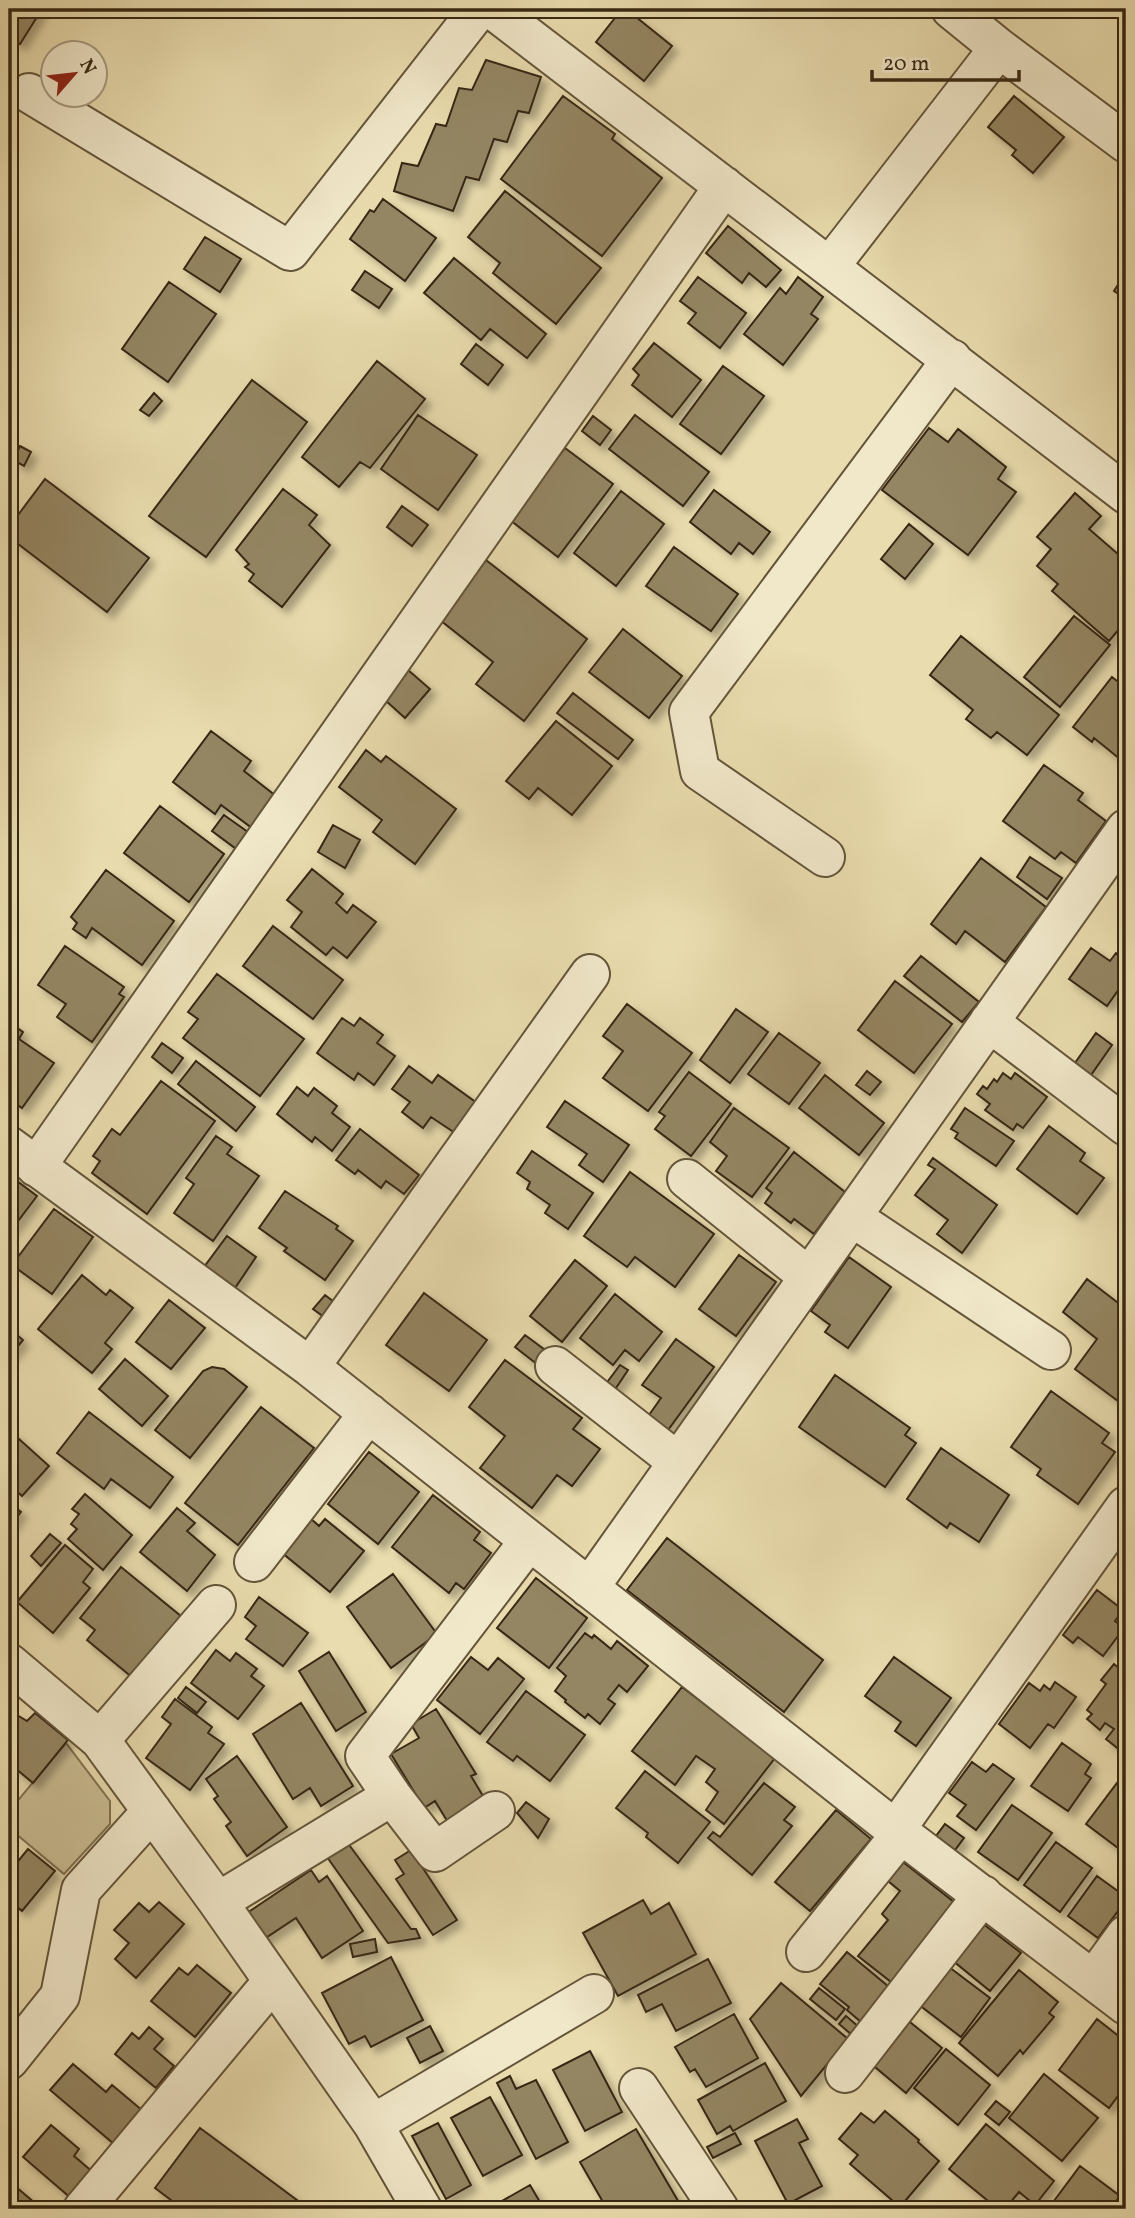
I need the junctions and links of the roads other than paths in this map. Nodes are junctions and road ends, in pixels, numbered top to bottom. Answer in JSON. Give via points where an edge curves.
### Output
{"nodes":[{"id":1,"x":479,"y":9,"type":"edge"},
{"id":2,"x":492,"y":9,"type":"edge"},
{"id":3,"x":951,"y":9,"type":"edge"},
{"id":4,"x":532,"y":20,"type":"edge"},
{"id":5,"x":999,"y":48,"type":"junction"},
{"id":6,"x":29,"y":93,"type":"dead end"},
{"id":7,"x":1126,"y":143,"type":"edge"},
{"id":8,"x":724,"y":186,"type":"junction"},
{"id":9,"x":830,"y":266,"type":"junction"},
{"id":10,"x":952,"y":359,"type":"junction"},
{"id":11,"x":1126,"y":495,"type":"edge"},
{"id":12,"x":1126,"y":829,"type":"edge"},
{"id":13,"x":825,"y":857,"type":"dead end"},
{"id":14,"x":590,"y":974,"type":"dead end"},
{"id":15,"x":989,"y":1022,"type":"junction"},
{"id":16,"x":1126,"y":1126,"type":"edge"},
{"id":17,"x":22,"y":1156,"type":"edge"},
{"id":18,"x":687,"y":1179,"type":"dead end"},
{"id":19,"x":852,"y":1217,"type":"junction"},
{"id":20,"x":809,"y":1277,"type":"junction"},
{"id":21,"x":1051,"y":1350,"type":"dead end"},
{"id":22,"x":555,"y":1366,"type":"dead end"},
{"id":23,"x":310,"y":1367,"type":"junction"},
{"id":24,"x":369,"y":1413,"type":"junction"},
{"id":25,"x":678,"y":1462,"type":"junction"},
{"id":26,"x":1126,"y":1507,"type":"edge"},
{"id":27,"x":530,"y":1541,"type":"junction"},
{"id":28,"x":254,"y":1562,"type":"dead end"},
{"id":29,"x":590,"y":1588,"type":"junction"},
{"id":30,"x":216,"y":1605,"type":"dead end"},
{"id":31,"x":12,"y":1673,"type":"edge"},
{"id":32,"x":100,"y":1740,"type":"junction"},
{"id":33,"x":392,"y":1796,"type":"junction"},
{"id":34,"x":152,"y":1811,"type":"junction"},
{"id":35,"x":495,"y":1811,"type":"dead end"},
{"id":36,"x":898,"y":1832,"type":"junction"},
{"id":37,"x":983,"y":1895,"type":"junction"},
{"id":38,"x":218,"y":1902,"type":"junction"},
{"id":39,"x":1126,"y":1935,"type":"edge"},
{"id":40,"x":806,"y":1952,"type":"dead end"},
{"id":41,"x":1094,"y":1979,"type":"junction"},
{"id":42,"x":273,"y":1981,"type":"junction"},
{"id":43,"x":594,"y":1994,"type":"dead end"},
{"id":44,"x":1126,"y":2005,"type":"edge"},
{"id":45,"x":9,"y":2060,"type":"edge"},
{"id":46,"x":845,"y":2073,"type":"dead end"},
{"id":47,"x":639,"y":2088,"type":"dead end"},
{"id":48,"x":373,"y":2124,"type":"junction"},
{"id":49,"x":83,"y":2209,"type":"edge"},
{"id":50,"x":422,"y":2209,"type":"edge"},
{"id":51,"x":719,"y":2209,"type":"edge"}],
"edges":[{"from":1,"to":6,"type":"street","via":[[290,251]]},
{"from":2,"to":4,"type":"street"},
{"from":3,"to":5,"type":"street"},
{"from":4,"to":8,"type":"street"},
{"from":5,"to":7,"type":"street"},
{"from":5,"to":9,"type":"street"},
{"from":8,"to":9,"type":"street"},
{"from":8,"to":17,"type":"street"},
{"from":9,"to":10,"type":"street"},
{"from":10,"to":11,"type":"street"},
{"from":10,"to":13,"type":"street","via":[[690,712],[700,771]]},
{"from":12,"to":15,"type":"street"},
{"from":14,"to":23,"type":"street"},
{"from":15,"to":16,"type":"street"},
{"from":15,"to":19,"type":"street"},
{"from":17,"to":23,"type":"street"},
{"from":18,"to":20,"type":"street"},
{"from":19,"to":20,"type":"street"},
{"from":19,"to":21,"type":"street"},
{"from":20,"to":25,"type":"street"},
{"from":22,"to":25,"type":"street"},
{"from":23,"to":24,"type":"street"},
{"from":24,"to":27,"type":"street"},
{"from":24,"to":28,"type":"street"},
{"from":25,"to":29,"type":"street"},
{"from":26,"to":36,"type":"street"},
{"from":27,"to":29,"type":"street"},
{"from":27,"to":33,"type":"street","via":[[365,1756]]},
{"from":29,"to":36,"type":"street"},
{"from":30,"to":32,"type":"street"},
{"from":31,"to":32,"type":"street"},
{"from":32,"to":34,"type":"street"},
{"from":33,"to":35,"type":"street","via":[[435,1852]]},
{"from":33,"to":38,"type":"street"},
{"from":34,"to":38,"type":"street"},
{"from":34,"to":45,"type":"street","via":[[81,1890],[60,1996]]},
{"from":36,"to":37,"type":"street"},
{"from":36,"to":40,"type":"street"},
{"from":37,"to":41,"type":"street"},
{"from":37,"to":46,"type":"street"},
{"from":38,"to":42,"type":"street"},
{"from":39,"to":41,"type":"street"},
{"from":41,"to":44,"type":"street"},
{"from":42,"to":48,"type":"street"},
{"from":42,"to":49,"type":"street"},
{"from":43,"to":48,"type":"street"},
{"from":47,"to":51,"type":"street"},
{"from":48,"to":50,"type":"street"}]}
